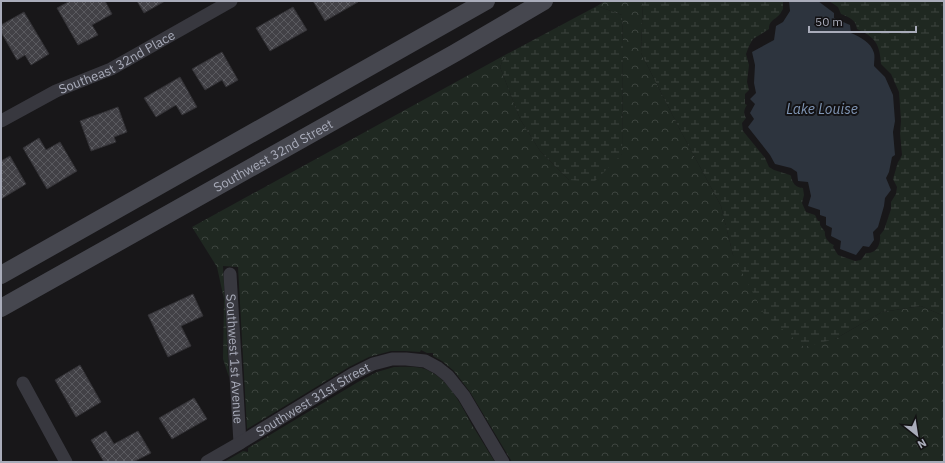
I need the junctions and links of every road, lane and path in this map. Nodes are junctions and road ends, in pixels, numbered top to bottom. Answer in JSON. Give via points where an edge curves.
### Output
{"nodes":[{"id":1,"x":231,"y":1,"type":"edge"},
{"id":2,"x":486,"y":1,"type":"edge"},
{"id":3,"x":544,"y":1,"type":"edge"},
{"id":4,"x":1,"y":120,"type":"edge"},
{"id":5,"x":230,"y":274,"type":"dead end"},
{"id":6,"x":1,"y":275,"type":"edge"},
{"id":7,"x":1,"y":308,"type":"edge"},
{"id":8,"x":23,"y":383,"type":"dead end"},
{"id":9,"x":240,"y":443,"type":"junction"},
{"id":10,"x":66,"y":462,"type":"edge"},
{"id":11,"x":207,"y":462,"type":"edge"},
{"id":12,"x":503,"y":462,"type":"edge"}],
"edges":[{"from":1,"to":4,"type":"street","name":"Southeast 32nd Place","via":[[111,69],[56,91]]},
{"from":2,"to":6,"type":"main road"},
{"from":3,"to":7,"type":"main road","name":"Southwest 32nd Street"},
{"from":5,"to":9,"type":"street","name":"Southwest 1st Avenue"},
{"from":8,"to":10,"type":"street"},
{"from":9,"to":11,"type":"street","name":"Southwest 31st Street"},
{"from":9,"to":12,"type":"street","name":"Southwest 31st Street","via":[[353,374],[373,364],[406,358],[425,361],[448,376],[464,396]]}]}
